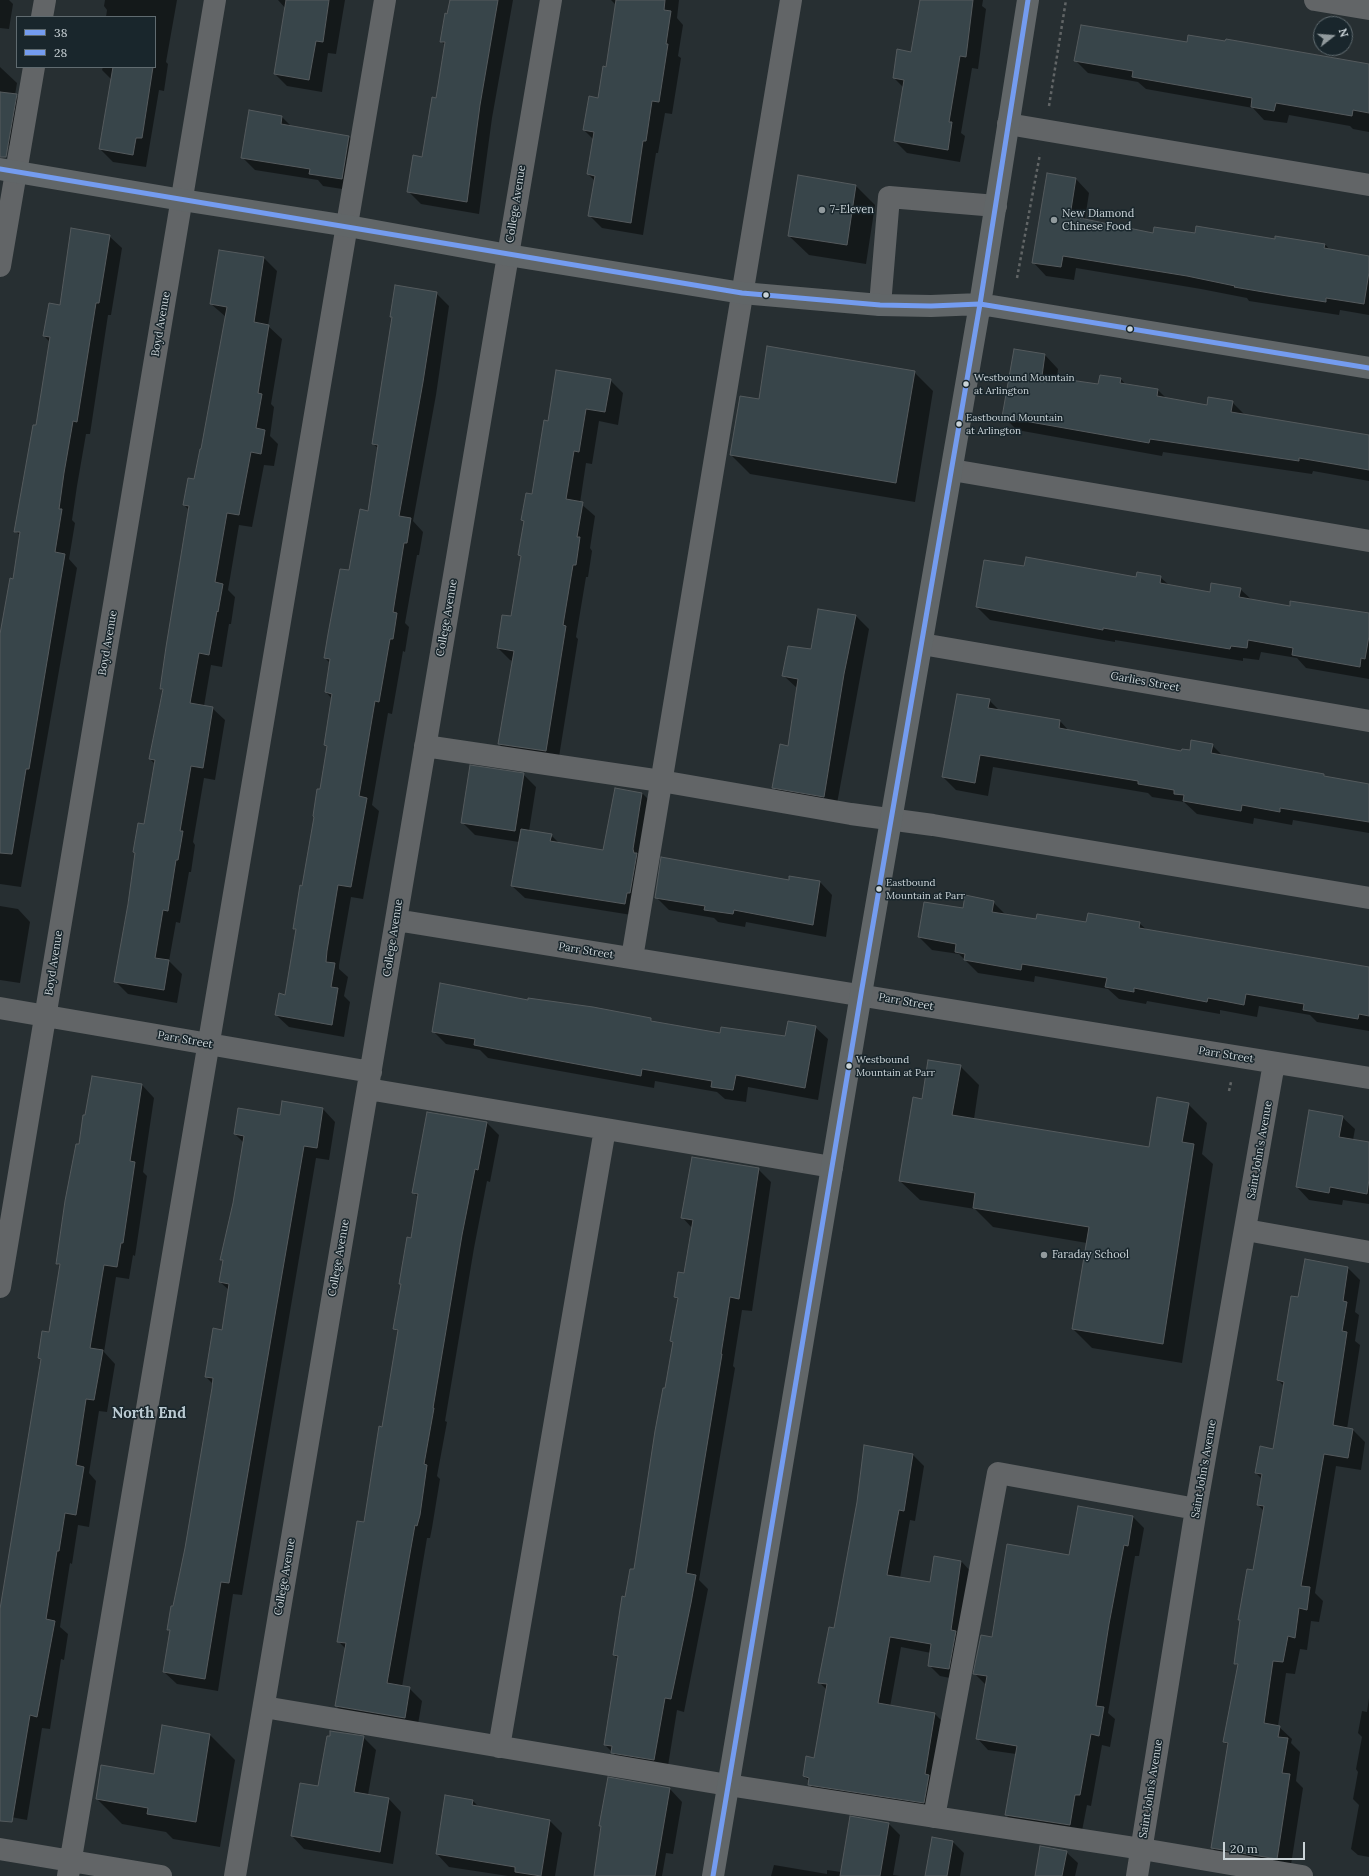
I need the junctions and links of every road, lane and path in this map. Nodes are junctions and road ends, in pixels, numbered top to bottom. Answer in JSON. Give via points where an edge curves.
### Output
{"nodes":[{"id":1,"x":45,"y":0,"type":"edge"},
{"id":2,"x":215,"y":0,"type":"edge"},
{"id":3,"x":385,"y":0,"type":"edge"},
{"id":4,"x":551,"y":0,"type":"edge"},
{"id":5,"x":791,"y":0,"type":"edge"},
{"id":6,"x":1028,"y":0,"type":"edge"},
{"id":7,"x":1315,"y":0,"type":"edge"},
{"id":8,"x":1369,"y":9,"type":"edge"},
{"id":9,"x":42,"y":16,"type":"edge"},
{"id":10,"x":34,"y":68,"type":"edge"},
{"id":11,"x":1008,"y":124,"type":"junction"},
{"id":12,"x":8,"y":170,"type":"edge"},
{"id":13,"x":1369,"y":185,"type":"edge"},
{"id":14,"x":182,"y":200,"type":"junction"},
{"id":15,"x":996,"y":206,"type":"junction"},
{"id":16,"x":348,"y":226,"type":"junction"},
{"id":17,"x":508,"y":255,"type":"junction"},
{"id":18,"x":0,"y":266,"type":"edge"},
{"id":19,"x":742,"y":293,"type":"junction"},
{"id":20,"x":980,"y":304,"type":"junction"},
{"id":21,"x":880,"y":305,"type":"junction"},
{"id":22,"x":1369,"y":368,"type":"edge"},
{"id":23,"x":952,"y":470,"type":"junction"},
{"id":24,"x":1369,"y":541,"type":"edge"},
{"id":25,"x":922,"y":644,"type":"junction"},
{"id":26,"x":1369,"y":721,"type":"edge"},
{"id":27,"x":425,"y":746,"type":"junction"},
{"id":28,"x":661,"y":781,"type":"junction"},
{"id":29,"x":891,"y":820,"type":"junction"},
{"id":30,"x":1369,"y":898,"type":"edge"},
{"id":31,"x":396,"y":920,"type":"junction"},
{"id":32,"x":632,"y":958,"type":"junction"},
{"id":33,"x":860,"y":994,"type":"junction"},
{"id":34,"x":0,"y":1008,"type":"edge"},
{"id":35,"x":46,"y":1016,"type":"junction"},
{"id":36,"x":209,"y":1044,"type":"junction"},
{"id":37,"x":1274,"y":1063,"type":"junction"},
{"id":38,"x":1369,"y":1078,"type":"edge"},
{"id":39,"x":369,"y":1080,"type":"junction"},
{"id":40,"x":605,"y":1129,"type":"junction"},
{"id":41,"x":832,"y":1167,"type":"junction"},
{"id":42,"x":1246,"y":1230,"type":"junction"},
{"id":43,"x":1369,"y":1252,"type":"edge"},
{"id":44,"x":0,"y":1287,"type":"edge"},
{"id":45,"x":1196,"y":1509,"type":"junction"},
{"id":46,"x":264,"y":1707,"type":"junction"},
{"id":47,"x":499,"y":1747,"type":"junction"},
{"id":48,"x":728,"y":1785,"type":"junction"},
{"id":49,"x":934,"y":1817,"type":"junction"},
{"id":50,"x":0,"y":1849,"type":"edge"},
{"id":51,"x":1142,"y":1849,"type":"junction"},
{"id":52,"x":69,"y":1868,"type":"edge"},
{"id":53,"x":161,"y":1876,"type":"edge"},
{"id":54,"x":235,"y":1876,"type":"edge"},
{"id":55,"x":713,"y":1876,"type":"edge"},
{"id":56,"x":1137,"y":1876,"type":"edge"},
{"id":57,"x":1302,"y":1876,"type":"edge"}],
"edges":[{"from":1,"to":9,"type":"street"},
{"from":2,"to":14,"type":"street","name":"Boyd Avenue"},
{"from":3,"to":16,"type":"street"},
{"from":4,"to":17,"type":"street","name":"College Avenue"},
{"from":5,"to":19,"type":"street"},
{"from":6,"to":11,"type":"main road"},
{"from":7,"to":8,"type":"street"},
{"from":10,"to":12,"type":"street"},
{"from":11,"to":13,"type":"street"},
{"from":11,"to":15,"type":"main road"},
{"from":12,"to":14,"type":"main road"},
{"from":12,"to":18,"type":"street"},
{"from":14,"to":16,"type":"main road"},
{"from":14,"to":35,"type":"street","name":"Boyd Avenue"},
{"from":15,"to":20,"type":"main road"},
{"from":15,"to":21,"type":"street","via":[[889,197]]},
{"from":16,"to":17,"type":"main road"},
{"from":16,"to":36,"type":"street"},
{"from":17,"to":19,"type":"main road"},
{"from":17,"to":27,"type":"street","name":"College Avenue"},
{"from":19,"to":21,"type":"main road"},
{"from":19,"to":28,"type":"street"},
{"from":20,"to":21,"type":"main road"},
{"from":20,"to":22,"type":"main road"},
{"from":20,"to":23,"type":"main road"},
{"from":23,"to":24,"type":"street"},
{"from":23,"to":25,"type":"main road"},
{"from":25,"to":26,"type":"street","name":"Garlies Street"},
{"from":25,"to":29,"type":"main road"},
{"from":27,"to":28,"type":"street"},
{"from":27,"to":31,"type":"street","name":"College Avenue"},
{"from":28,"to":29,"type":"street"},
{"from":28,"to":32,"type":"street"},
{"from":29,"to":30,"type":"street"},
{"from":29,"to":33,"type":"main road"},
{"from":31,"to":32,"type":"street","name":"Parr Street"},
{"from":31,"to":39,"type":"street","name":"College Avenue"},
{"from":32,"to":33,"type":"street","name":"Parr Street"},
{"from":33,"to":37,"type":"street","name":"Parr Street"},
{"from":33,"to":41,"type":"main road"},
{"from":34,"to":35,"type":"street","name":"Parr Street"},
{"from":35,"to":36,"type":"street","name":"Parr Street"},
{"from":35,"to":44,"type":"street","name":"Boyd Avenue"},
{"from":36,"to":39,"type":"street","name":"Parr Street"},
{"from":36,"to":52,"type":"street"},
{"from":37,"to":38,"type":"street","name":"Parr Street"},
{"from":37,"to":42,"type":"street","name":"Saint John's Avenue"},
{"from":39,"to":40,"type":"street","name":"Parr Street"},
{"from":39,"to":46,"type":"street","name":"College Avenue"},
{"from":40,"to":41,"type":"street","name":"Parr Street"},
{"from":40,"to":47,"type":"street"},
{"from":41,"to":48,"type":"main road"},
{"from":42,"to":43,"type":"street"},
{"from":42,"to":45,"type":"street","name":"Saint John's Avenue"},
{"from":45,"to":49,"type":"street","via":[[998,1473]]},
{"from":45,"to":51,"type":"street","name":"Saint John's Avenue"},
{"from":46,"to":47,"type":"street"},
{"from":46,"to":54,"type":"street","name":"College Avenue"},
{"from":47,"to":48,"type":"street"},
{"from":48,"to":49,"type":"street"},
{"from":48,"to":55,"type":"main road"},
{"from":49,"to":51,"type":"street"},
{"from":50,"to":52,"type":"street"},
{"from":51,"to":56,"type":"street","name":"Saint John's Avenue"},
{"from":51,"to":57,"type":"street"},
{"from":52,"to":53,"type":"street"}]}
